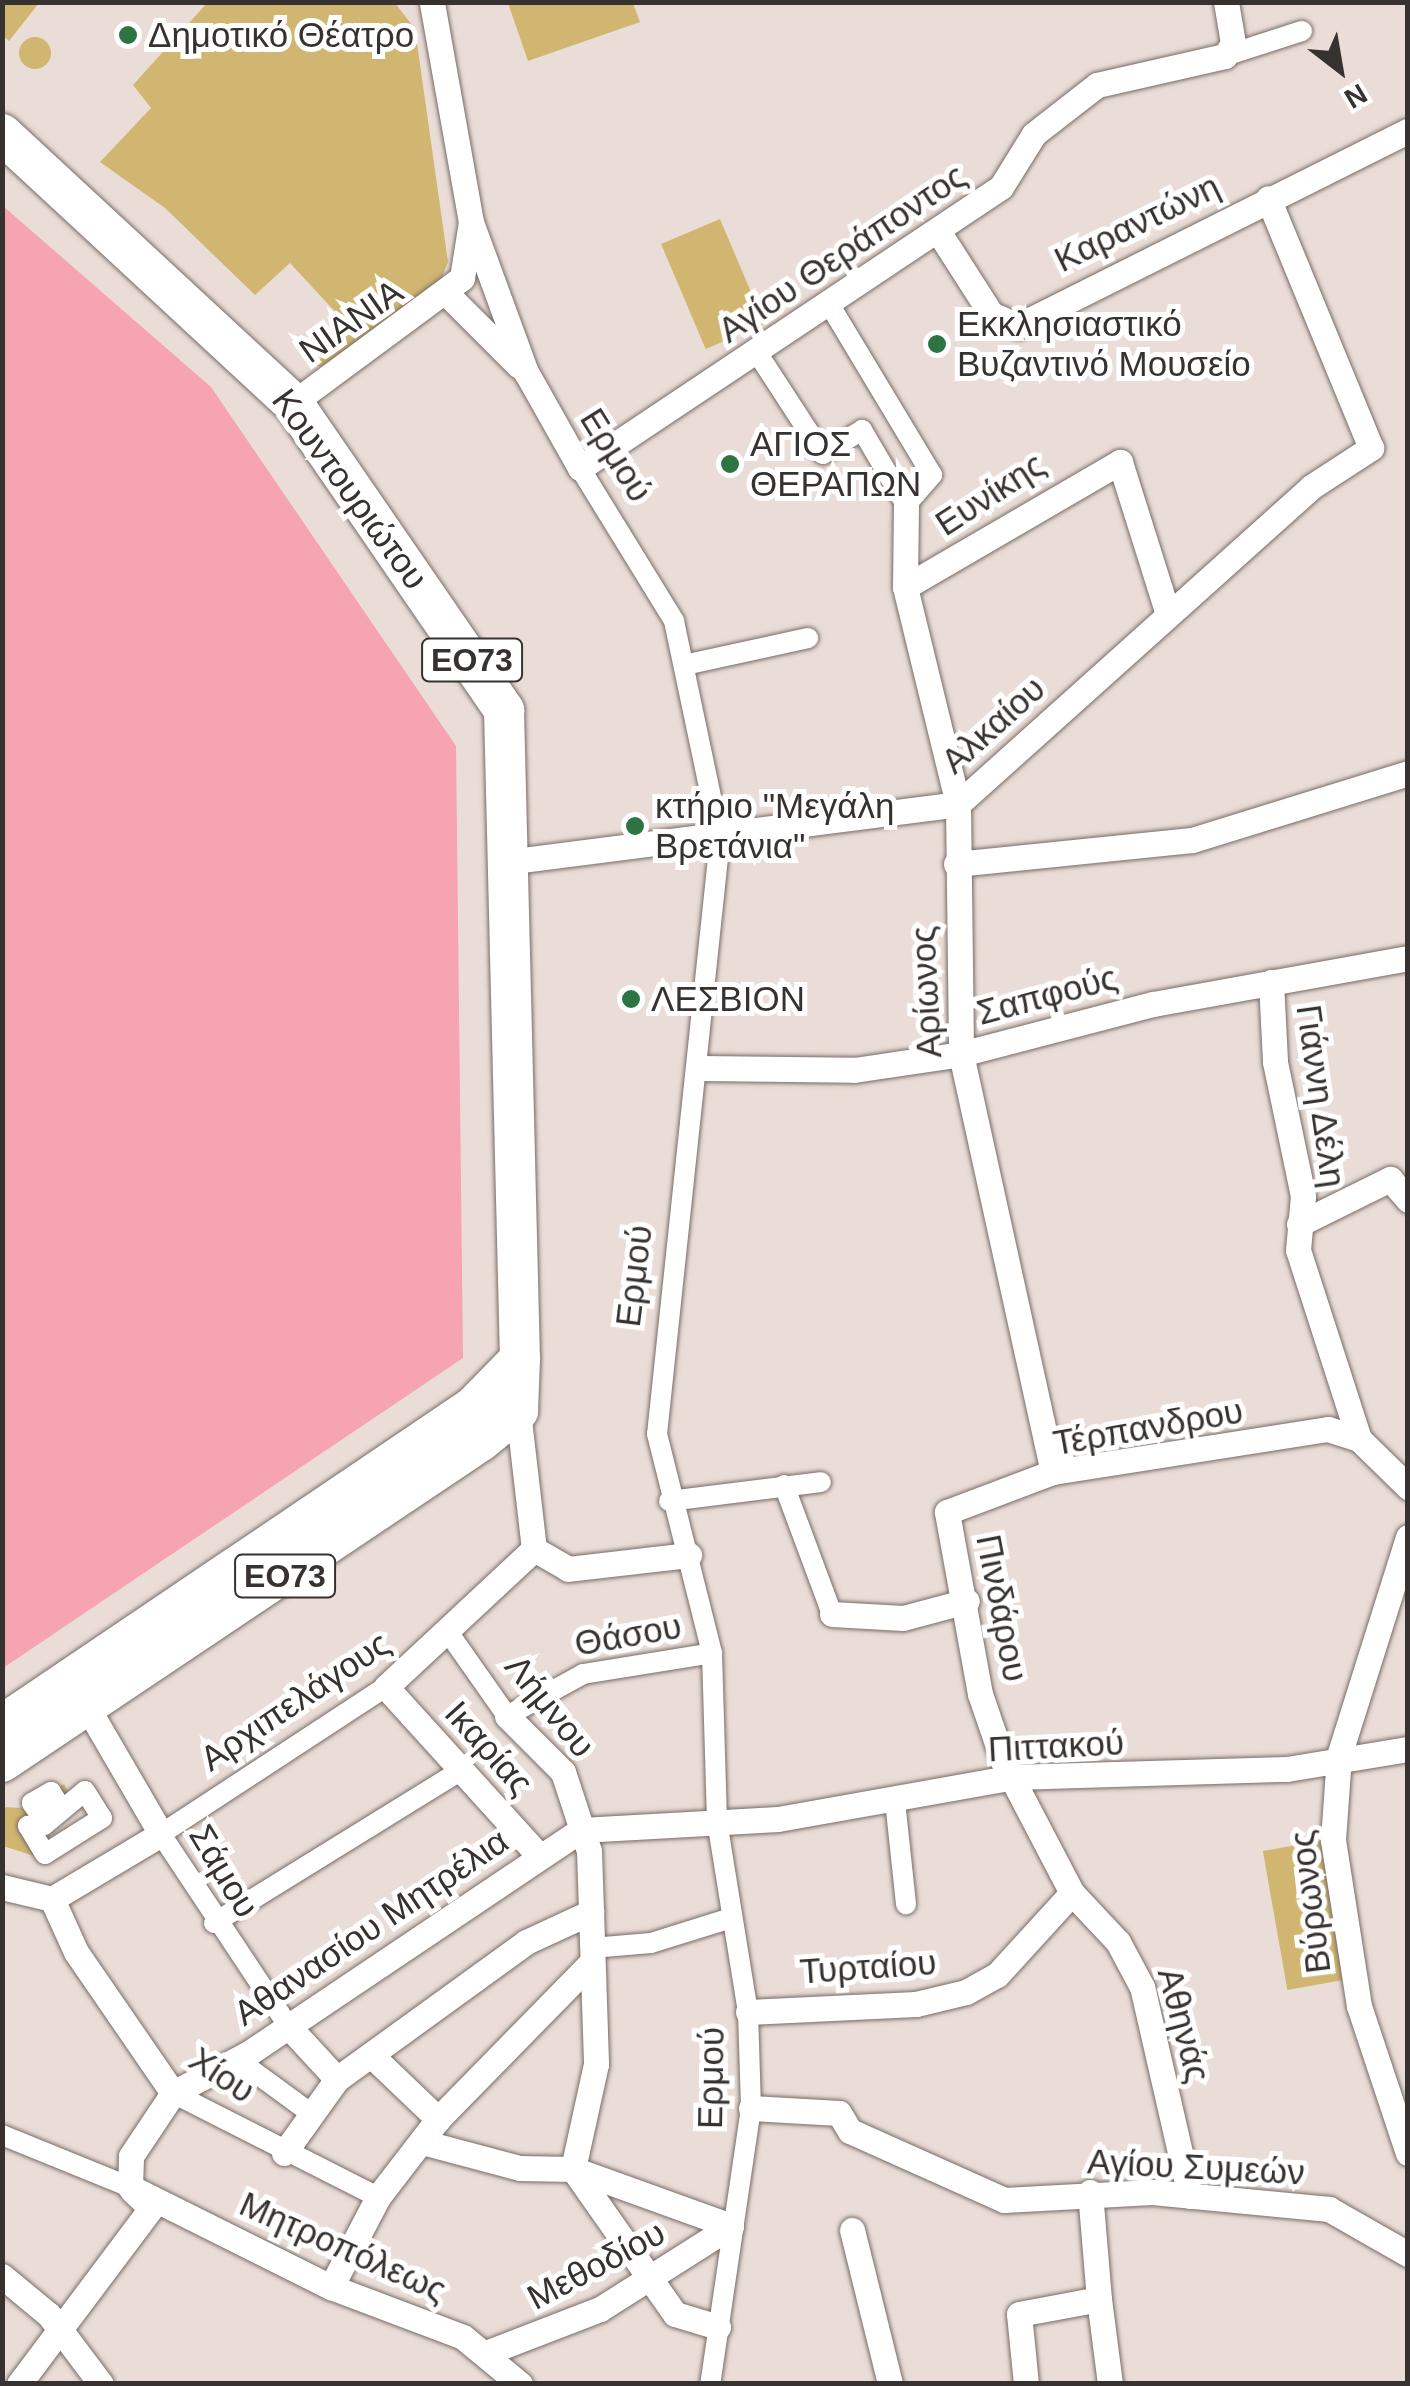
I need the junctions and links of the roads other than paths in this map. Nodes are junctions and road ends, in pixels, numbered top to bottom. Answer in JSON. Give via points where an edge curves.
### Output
{"nodes":[{"id":1,"x":1226,"y":2,"type":"edge"},
{"id":2,"x":429,"y":6,"type":"edge"},
{"id":3,"x":1302,"y":30,"type":"dead end"},
{"id":4,"x":1229,"y":49,"type":"junction"},
{"id":5,"x":2,"y":134,"type":"edge"},
{"id":6,"x":1406,"y":135,"type":"edge"},
{"id":7,"x":1268,"y":198,"type":"junction"},
{"id":8,"x":471,"y":222,"type":"junction"},
{"id":9,"x":938,"y":231,"type":"junction"},
{"id":10,"x":448,"y":296,"type":"junction"},
{"id":11,"x":830,"y":305,"type":"junction"},
{"id":12,"x":758,"y":354,"type":"junction"},
{"id":13,"x":526,"y":372,"type":"junction"},
{"id":14,"x":293,"y":403,"type":"junction"},
{"id":15,"x":580,"y":468,"type":"junction"},
{"id":16,"x":906,"y":506,"type":"junction"},
{"id":17,"x":905,"y":586,"type":"junction"},
{"id":18,"x":1168,"y":614,"type":"junction"},
{"id":19,"x":808,"y":638,"type":"dead end"},
{"id":20,"x":689,"y":664,"type":"junction"},
{"id":21,"x":1408,"y":774,"type":"edge"},
{"id":22,"x":958,"y":804,"type":"junction"},
{"id":23,"x":720,"y":839,"type":"junction"},
{"id":24,"x":514,"y":861,"type":"junction"},
{"id":25,"x":956,"y":864,"type":"junction"},
{"id":26,"x":1408,"y":958,"type":"edge"},
{"id":27,"x":1270,"y":982,"type":"junction"},
{"id":28,"x":961,"y":1054,"type":"junction"},
{"id":29,"x":701,"y":1068,"type":"junction"},
{"id":30,"x":1399,"y":1174,"type":"edge"},
{"id":31,"x":1408,"y":1200,"type":"edge"},
{"id":32,"x":1299,"y":1224,"type":"junction"},
{"id":33,"x":520,"y":1360,"type":"junction"},
{"id":34,"x":518,"y":1412,"type":"junction"},
{"id":35,"x":1359,"y":1439,"type":"junction"},
{"id":36,"x":1053,"y":1472,"type":"junction"},
{"id":37,"x":821,"y":1482,"type":"dead end"},
{"id":38,"x":784,"y":1485,"type":"junction"},
{"id":39,"x":1408,"y":1487,"type":"edge"},
{"id":40,"x":669,"y":1501,"type":"junction"},
{"id":41,"x":949,"y":1507,"type":"joint"},
{"id":42,"x":1408,"y":1537,"type":"edge"},
{"id":43,"x":534,"y":1549,"type":"junction"},
{"id":44,"x":689,"y":1555,"type":"junction"},
{"id":45,"x":967,"y":1601,"type":"junction"},
{"id":46,"x":832,"y":1614,"type":"joint"},
{"id":47,"x":448,"y":1632,"type":"junction"},
{"id":48,"x":712,"y":1653,"type":"junction"},
{"id":49,"x":386,"y":1687,"type":"junction"},
{"id":50,"x":80,"y":1694,"type":"junction"},
{"id":51,"x":507,"y":1716,"type":"junction"},
{"id":52,"x":2,"y":1725,"type":"edge"},
{"id":53,"x":1408,"y":1750,"type":"edge"},
{"id":54,"x":1339,"y":1756,"type":"junction"},
{"id":55,"x":2,"y":1762,"type":"edge"},
{"id":56,"x":462,"y":1770,"type":"junction"},
{"id":57,"x":1013,"y":1778,"type":"junction"},
{"id":58,"x":895,"y":1801,"type":"junction"},
{"id":59,"x":717,"y":1822,"type":"junction"},
{"id":60,"x":581,"y":1830,"type":"junction"},
{"id":61,"x":161,"y":1834,"type":"junction"},
{"id":62,"x":539,"y":1856,"type":"junction"},
{"id":63,"x":2,"y":1887,"type":"edge"},
{"id":64,"x":1072,"y":1893,"type":"junction"},
{"id":65,"x":52,"y":1899,"type":"junction"},
{"id":66,"x":906,"y":1904,"type":"dead end"},
{"id":67,"x":591,"y":1912,"type":"junction"},
{"id":68,"x":728,"y":1919,"type":"junction"},
{"id":69,"x":214,"y":1923,"type":"junction"},
{"id":70,"x":590,"y":1957,"type":"junction"},
{"id":71,"x":748,"y":2012,"type":"junction"},
{"id":72,"x":289,"y":2027,"type":"junction"},
{"id":73,"x":371,"y":2056,"type":"junction"},
{"id":74,"x":238,"y":2060,"type":"junction"},
{"id":75,"x":337,"y":2079,"type":"junction"},
{"id":76,"x":172,"y":2093,"type":"junction"},
{"id":77,"x":751,"y":2108,"type":"junction"},
{"id":78,"x":309,"y":2112,"type":"junction"},
{"id":79,"x":438,"y":2119,"type":"junction"},
{"id":80,"x":2,"y":2135,"type":"edge"},
{"id":81,"x":422,"y":2142,"type":"junction"},
{"id":82,"x":284,"y":2153,"type":"junction"},
{"id":83,"x":1408,"y":2153,"type":"edge"},
{"id":84,"x":573,"y":2169,"type":"junction"},
{"id":85,"x":130,"y":2187,"type":"junction"},
{"id":86,"x":1090,"y":2192,"type":"junction"},
{"id":87,"x":378,"y":2196,"type":"junction"},
{"id":88,"x":1190,"y":2196,"type":"junction"},
{"id":89,"x":731,"y":2226,"type":"junction"},
{"id":90,"x":852,"y":2230,"type":"dead end"},
{"id":91,"x":1408,"y":2254,"type":"edge"},
{"id":92,"x":2,"y":2276,"type":"edge"},
{"id":93,"x":648,"y":2282,"type":"junction"},
{"id":94,"x":331,"y":2287,"type":"junction"},
{"id":95,"x":1100,"y":2298,"type":"junction"},
{"id":96,"x":718,"y":2327,"type":"junction"},
{"id":97,"x":56,"y":2328,"type":"junction"},
{"id":98,"x":486,"y":2353,"type":"junction"},
{"id":99,"x":19,"y":2384,"type":"edge"},
{"id":100,"x":101,"y":2384,"type":"edge"},
{"id":101,"x":520,"y":2384,"type":"edge"},
{"id":102,"x":710,"y":2384,"type":"edge"},
{"id":103,"x":890,"y":2384,"type":"edge"},
{"id":104,"x":1026,"y":2384,"type":"edge"},
{"id":105,"x":1110,"y":2384,"type":"edge"}],
"edges":[{"from":1,"to":4,"type":"street"},
{"from":2,"to":8,"type":"street"},
{"from":3,"to":4,"type":"street"},
{"from":4,"to":9,"type":"street","name":"Αγίου Θεράποντος","via":[[1097,85],[1034,134],[1001,186]]},
{"from":5,"to":14,"type":"main road","name":"Κουντουριώτου","number":"ΕΟ73"},
{"from":6,"to":7,"type":"street","name":"Καραντώνη"},
{"from":7,"to":9,"type":"street","name":"Καραντώνη","via":[[1018,326],[991,314]]},
{"from":7,"to":18,"type":"street","name":"Αλκαίου","via":[[1370,448],[1312,487]]},
{"from":8,"to":10,"type":"street","via":[[467,264]]},
{"from":8,"to":13,"type":"street","name":"Ερμού"},
{"from":9,"to":11,"type":"street","name":"Αγίου Θεράποντος"},
{"from":10,"to":13,"type":"street"},
{"from":10,"to":14,"type":"street","name":"NIANIA"},
{"from":11,"to":12,"type":"street","name":"Αγίου Θεράποντος"},
{"from":11,"to":16,"type":"street","via":[[932,475]]},
{"from":12,"to":15,"type":"street","name":"Αγίου Θεράποντος"},
{"from":12,"to":16,"type":"street","via":[[823,454],[862,430]]},
{"from":13,"to":15,"type":"street","name":"Ερμού"},
{"from":14,"to":24,"type":"main road","name":"Κουντουριώτου","number":"ΕΟ73","via":[[500,700]]},
{"from":15,"to":20,"type":"street","name":"Ερμού","via":[[661,590]]},
{"from":16,"to":17,"type":"street","name":"Αρίωνος"},
{"from":17,"to":18,"type":"street","name":"Ευνίκης","via":[[1114,462],[1130,482]]},
{"from":17,"to":22,"type":"street","name":"Αρίωνος"},
{"from":18,"to":22,"type":"street","name":"Αλκαίου"},
{"from":19,"to":20,"type":"street"},
{"from":20,"to":23,"type":"street","name":"Ερμού"},
{"from":21,"to":25,"type":"street","via":[[1192,840]]},
{"from":22,"to":23,"type":"street","name":"Αλκαίου"},
{"from":22,"to":25,"type":"street","name":"Αρίωνος"},
{"from":23,"to":24,"type":"street","name":"Αλκαίου"},
{"from":23,"to":29,"type":"street","name":"Ερμού"},
{"from":24,"to":33,"type":"main road","name":"Κουντουριώτου","number":"ΕΟ73"},
{"from":25,"to":28,"type":"street","name":"Αρίωνος"},
{"from":26,"to":27,"type":"street","name":"Σαπφούς"},
{"from":27,"to":28,"type":"street","name":"Σαπφούς"},
{"from":27,"to":32,"type":"street","name":"Γιάννη Δέλη","via":[[1275,1062],[1301,1178]]},
{"from":28,"to":29,"type":"street","name":"Σαπφούς","via":[[854,1070]]},
{"from":28,"to":36,"type":"street","name":"Αρίωνος"},
{"from":29,"to":40,"type":"street","name":"Ερμού","via":[[658,1389]]},
{"from":30,"to":31,"type":"street"},
{"from":30,"to":32,"type":"street"},
{"from":32,"to":35,"type":"street","name":"Γιάννη Δέλη","via":[[1298,1250]]},
{"from":33,"to":34,"type":"main road","name":"Κουντουριώτου","number":"ΕΟ73"},
{"from":33,"to":50,"type":"main road","number":"ΕΟ73","via":[[474,1407]]},
{"from":34,"to":43,"type":"street"},
{"from":34,"to":50,"type":"main road","number":"ΕΟ73"},
{"from":35,"to":36,"type":"street","name":"Τέρπανδρου","via":[[1328,1429]]},
{"from":35,"to":39,"type":"street","name":"Γιάννη Δέλη"},
{"from":36,"to":41,"type":"street","name":"Τέρπανδρου"},
{"from":37,"to":38,"type":"street"},
{"from":38,"to":40,"type":"street"},
{"from":38,"to":46,"type":"street"},
{"from":40,"to":44,"type":"street","name":"Ερμού"},
{"from":41,"to":45,"type":"street","name":"Πινδάρου"},
{"from":42,"to":54,"type":"street","name":"Βύρωνος"},
{"from":43,"to":44,"type":"street","via":[[568,1570]]},
{"from":43,"to":47,"type":"street","name":"Αρχιπελάγους"},
{"from":44,"to":48,"type":"street","name":"Ερμού"},
{"from":45,"to":46,"type":"street","via":[[903,1618]]},
{"from":45,"to":57,"type":"street","name":"Πινδάρου","via":[[980,1694]]},
{"from":47,"to":49,"type":"street","name":"Αρχιπελάγους"},
{"from":47,"to":51,"type":"street","name":"Λήμνου"},
{"from":48,"to":51,"type":"street","name":"Θάσου","via":[[583,1674]]},
{"from":48,"to":59,"type":"street","name":"Ερμού"},
{"from":49,"to":56,"type":"street","name":"Ικαρίας"},
{"from":49,"to":61,"type":"street","name":"Αρχιπελάγους"},
{"from":50,"to":52,"type":"main road","number":"ΕΟ73"},
{"from":50,"to":55,"type":"main road","number":"ΕΟ73"},
{"from":50,"to":61,"type":"street","name":"Σάμου"},
{"from":51,"to":60,"type":"street","name":"Λήμνου","via":[[562,1772]]},
{"from":53,"to":54,"type":"street","name":"Πιττακού"},
{"from":54,"to":57,"type":"street","name":"Πιττακού","via":[[1287,1769]]},
{"from":54,"to":83,"type":"street","name":"Βύρωνος","via":[[1332,1840],[1348,1943]]},
{"from":56,"to":62,"type":"street","name":"Ικαρίας"},
{"from":56,"to":69,"type":"street"},
{"from":57,"to":58,"type":"street","name":"Πιττακού"},
{"from":57,"to":64,"type":"street","name":"Πινδάρου"},
{"from":58,"to":59,"type":"street","name":"Πιττακού"},
{"from":58,"to":66,"type":"street"},
{"from":59,"to":60,"type":"street","name":"Αθανασίου Μητρέλια"},
{"from":59,"to":68,"type":"street","name":"Ερμού"},
{"from":60,"to":62,"type":"street","name":"Αθανασίου Μητρέλια"},
{"from":60,"to":67,"type":"street","name":"Λήμνου"},
{"from":61,"to":65,"type":"street","name":"Αρχιπελάγους"},
{"from":61,"to":69,"type":"street","name":"Σάμου"},
{"from":62,"to":72,"type":"street","name":"Αθανασίου Μητρέλια"},
{"from":63,"to":65,"type":"street"},
{"from":64,"to":71,"type":"street","name":"Τυρταίου","via":[[997,1975],[966,1992],[916,2004]]},
{"from":64,"to":88,"type":"street","name":"Αθηνάς","via":[[1118,1942],[1142,1987]]},
{"from":65,"to":76,"type":"street","name":"Χίου","via":[[76,1952]]},
{"from":67,"to":70,"type":"street","name":"Λήμνου"},
{"from":67,"to":73,"type":"street","via":[[526,1942]]},
{"from":68,"to":70,"type":"street"},
{"from":68,"to":71,"type":"street","name":"Ερμού"},
{"from":69,"to":72,"type":"street","name":"Σάμου"},
{"from":70,"to":79,"type":"street"},
{"from":70,"to":84,"type":"street","name":"Λήμνου","via":[[596,2075]]},
{"from":71,"to":77,"type":"street","name":"Ερμού"},
{"from":72,"to":74,"type":"street","name":"Αθανασίου Μητρέλια"},
{"from":72,"to":75,"type":"street","name":"Σάμου"},
{"from":73,"to":75,"type":"street"},
{"from":73,"to":79,"type":"street"},
{"from":74,"to":76,"type":"street","name":"Αθανασίου Μητρέλια"},
{"from":74,"to":78,"type":"street"},
{"from":75,"to":78,"type":"street"},
{"from":76,"to":82,"type":"street","name":"Χίου"},
{"from":76,"to":85,"type":"street","via":[[131,2156]]},
{"from":77,"to":86,"type":"street","name":"Αγίου Συμεών","via":[[839,2113],[850,2131],[1004,2200]]},
{"from":77,"to":89,"type":"street","name":"Ερμού"},
{"from":78,"to":82,"type":"street"},
{"from":79,"to":81,"type":"street"},
{"from":80,"to":85,"type":"street"},
{"from":81,"to":84,"type":"street","via":[[520,2168]]},
{"from":81,"to":87,"type":"street"},
{"from":82,"to":87,"type":"street","name":"Χίου"},
{"from":84,"to":89,"type":"street"},
{"from":84,"to":93,"type":"street"},
{"from":85,"to":94,"type":"street","name":"Μητροπόλεως"},
{"from":85,"to":97,"type":"street","via":[[150,2208]]},
{"from":86,"to":88,"type":"street","name":"Αγίου Συμεών"},
{"from":86,"to":95,"type":"street"},
{"from":87,"to":94,"type":"street"},
{"from":88,"to":91,"type":"street","name":"Αγίου Συμεών","via":[[1342,2211]]},
{"from":89,"to":93,"type":"street","name":"Μεθοδίου"},
{"from":89,"to":96,"type":"street","name":"Ερμού"},
{"from":90,"to":103,"type":"street"},
{"from":92,"to":97,"type":"street"},
{"from":93,"to":96,"type":"street","via":[[679,2317]]},
{"from":93,"to":98,"type":"street","name":"Μεθοδίου"},
{"from":94,"to":98,"type":"street","name":"Μητροπόλεως"},
{"from":95,"to":104,"type":"street","via":[[1019,2314]]},
{"from":95,"to":105,"type":"street"},
{"from":96,"to":102,"type":"street","name":"Ερμού"},
{"from":97,"to":99,"type":"street"},
{"from":97,"to":100,"type":"street"},
{"from":98,"to":101,"type":"street","name":"Μητροπόλεως"}]}
